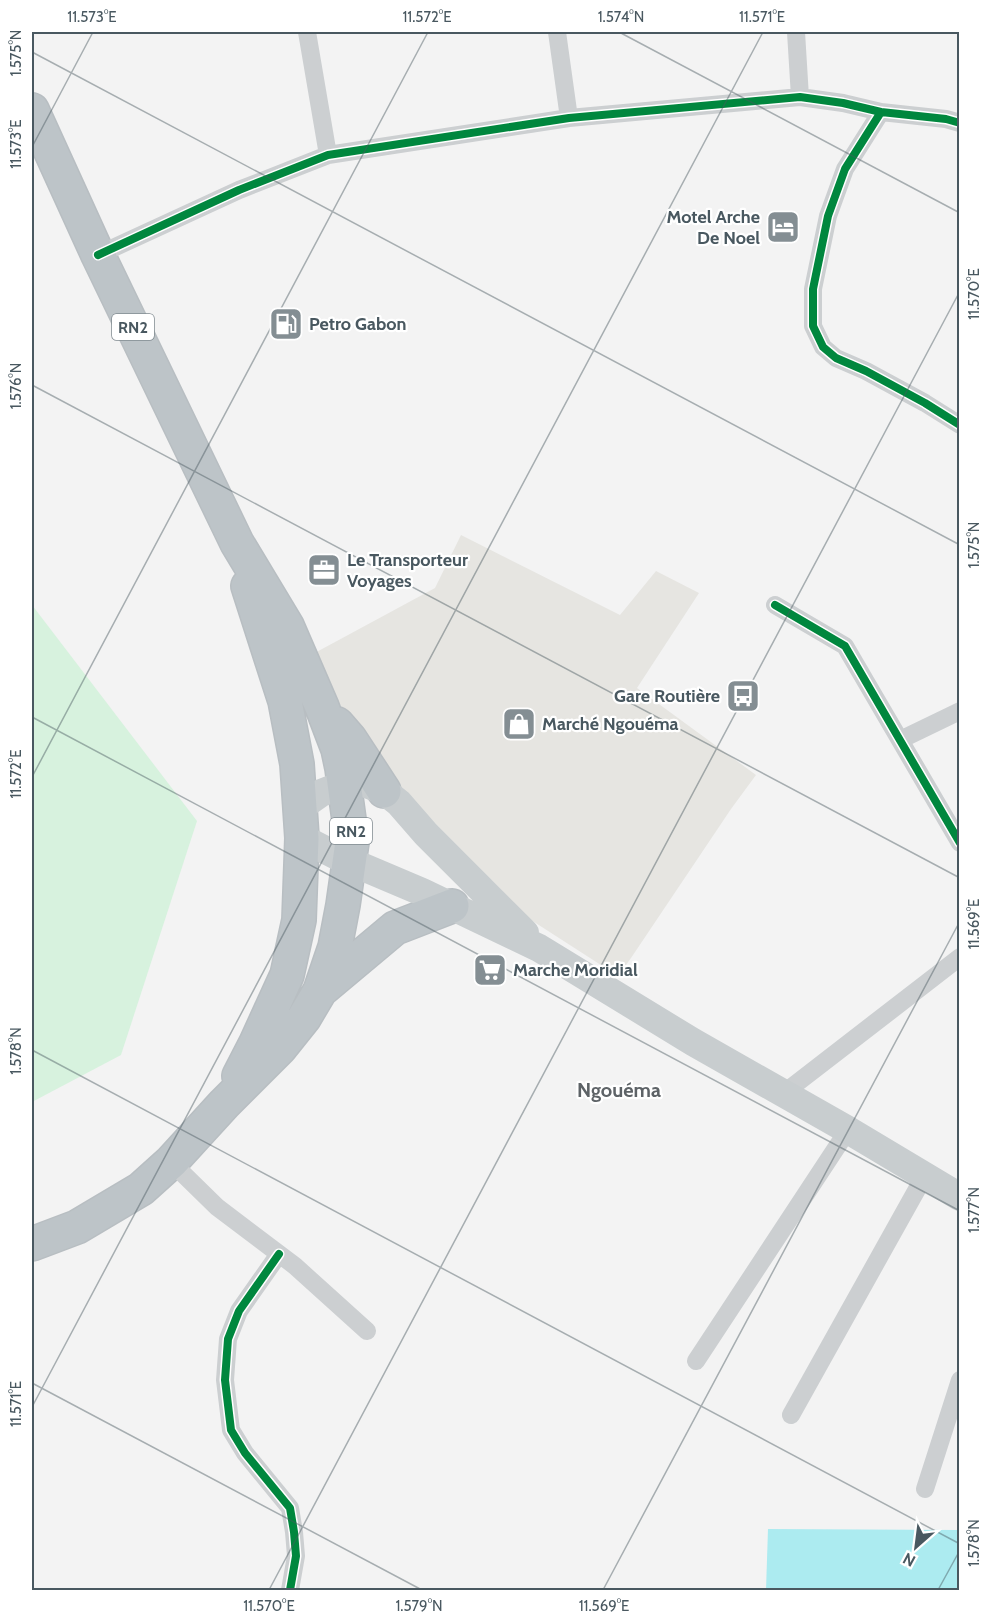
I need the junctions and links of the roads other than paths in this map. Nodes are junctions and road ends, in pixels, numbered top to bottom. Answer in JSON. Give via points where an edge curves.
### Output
{"nodes":[{"id":1,"x":307,"y":32,"type":"edge"},
{"id":2,"x":558,"y":32,"type":"edge"},
{"id":3,"x":796,"y":32,"type":"edge"},
{"id":4,"x":800,"y":97,"type":"junction"},
{"id":5,"x":32,"y":110,"type":"edge"},
{"id":6,"x":881,"y":112,"type":"junction"},
{"id":7,"x":569,"y":118,"type":"junction"},
{"id":8,"x":960,"y":123,"type":"edge"},
{"id":9,"x":328,"y":155,"type":"junction"},
{"id":10,"x":98,"y":255,"type":"junction"},
{"id":11,"x":960,"y":425,"type":"edge"},
{"id":12,"x":237,"y":543,"type":"junction"},
{"id":13,"x":775,"y":605,"type":"dead end"},
{"id":14,"x":322,"y":707,"type":"junction"},
{"id":15,"x":960,"y":711,"type":"edge"},
{"id":16,"x":900,"y":740,"type":"junction"},
{"id":17,"x":344,"y":784,"type":"junction"},
{"id":18,"x":384,"y":791,"type":"junction"},
{"id":19,"x":302,"y":822,"type":"junction"},
{"id":20,"x":960,"y":843,"type":"edge"},
{"id":21,"x":349,"y":862,"type":"junction"},
{"id":22,"x":452,"y":906,"type":"junction"},
{"id":23,"x":539,"y":948,"type":"junction"},
{"id":24,"x":960,"y":957,"type":"edge"},
{"id":25,"x":320,"y":991,"type":"junction"},
{"id":26,"x":784,"y":1093,"type":"junction"},
{"id":27,"x":224,"y":1104,"type":"junction"},
{"id":28,"x":848,"y":1130,"type":"junction"},
{"id":29,"x":171,"y":1162,"type":"junction"},
{"id":30,"x":925,"y":1175,"type":"junction"},
{"id":31,"x":960,"y":1197,"type":"edge"},
{"id":32,"x":32,"y":1244,"type":"edge"},
{"id":33,"x":279,"y":1254,"type":"junction"},
{"id":34,"x":367,"y":1331,"type":"dead end"},
{"id":35,"x":696,"y":1361,"type":"dead end"},
{"id":36,"x":960,"y":1380,"type":"edge"},
{"id":37,"x":790,"y":1416,"type":"dead end"},
{"id":38,"x":925,"y":1490,"type":"dead end"},
{"id":39,"x":290,"y":1590,"type":"edge"}],
"edges":[{"from":1,"to":9,"type":"street"},
{"from":2,"to":7,"type":"street"},
{"from":3,"to":4,"type":"street"},
{"from":4,"to":6,"type":"street"},
{"from":4,"to":7,"type":"street"},
{"from":5,"to":10,"type":"highway","number":"RN2"},
{"from":6,"to":8,"type":"street"},
{"from":6,"to":11,"type":"street","via":[[845,169],[828,216],[813,290],[813,326],[823,347],[836,358],[896,387]]},
{"from":7,"to":9,"type":"street"},
{"from":9,"to":10,"type":"street","via":[[238,190]]},
{"from":10,"to":12,"type":"highway","number":"RN2"},
{"from":12,"to":14,"type":"highway","number":"RN2","via":[[287,626]]},
{"from":12,"to":19,"type":"highway","number":"RN2","via":[[285,701],[297,764]]},
{"from":13,"to":16,"type":"street","via":[[845,646]]},
{"from":14,"to":17,"type":"highway","number":"RN2","via":[[338,749]]},
{"from":14,"to":18,"type":"highway","via":[[351,739]]},
{"from":15,"to":16,"type":"street"},
{"from":16,"to":20,"type":"street"},
{"from":17,"to":18,"type":"main road","via":[[364,783]]},
{"from":17,"to":19,"type":"main road","via":[[321,793]]},
{"from":17,"to":21,"type":"highway","number":"RN2","via":[[352,842]]},
{"from":18,"to":23,"type":"main road"},
{"from":19,"to":21,"type":"main road"},
{"from":19,"to":27,"type":"highway","number":"RN2","via":[[299,920],[287,975]]},
{"from":21,"to":22,"type":"main road"},
{"from":21,"to":25,"type":"highway","number":"RN2","via":[[335,947]]},
{"from":22,"to":23,"type":"main road"},
{"from":22,"to":25,"type":"highway","via":[[395,928]]},
{"from":23,"to":26,"type":"main road"},
{"from":24,"to":26,"type":"street"},
{"from":25,"to":27,"type":"highway","number":"RN2","via":[[280,1048]]},
{"from":26,"to":28,"type":"main road"},
{"from":27,"to":29,"type":"highway","number":"RN2"},
{"from":28,"to":30,"type":"main road"},
{"from":28,"to":35,"type":"street"},
{"from":29,"to":32,"type":"highway","number":"RN2","via":[[141,1189],[77,1227]]},
{"from":29,"to":33,"type":"street","via":[[217,1206]]},
{"from":30,"to":31,"type":"main road"},
{"from":30,"to":37,"type":"street"},
{"from":33,"to":34,"type":"street"},
{"from":33,"to":39,"type":"street","via":[[240,1311],[228,1339],[225,1380],[231,1430],[290,1508],[296,1556]]},
{"from":36,"to":38,"type":"street"}]}
